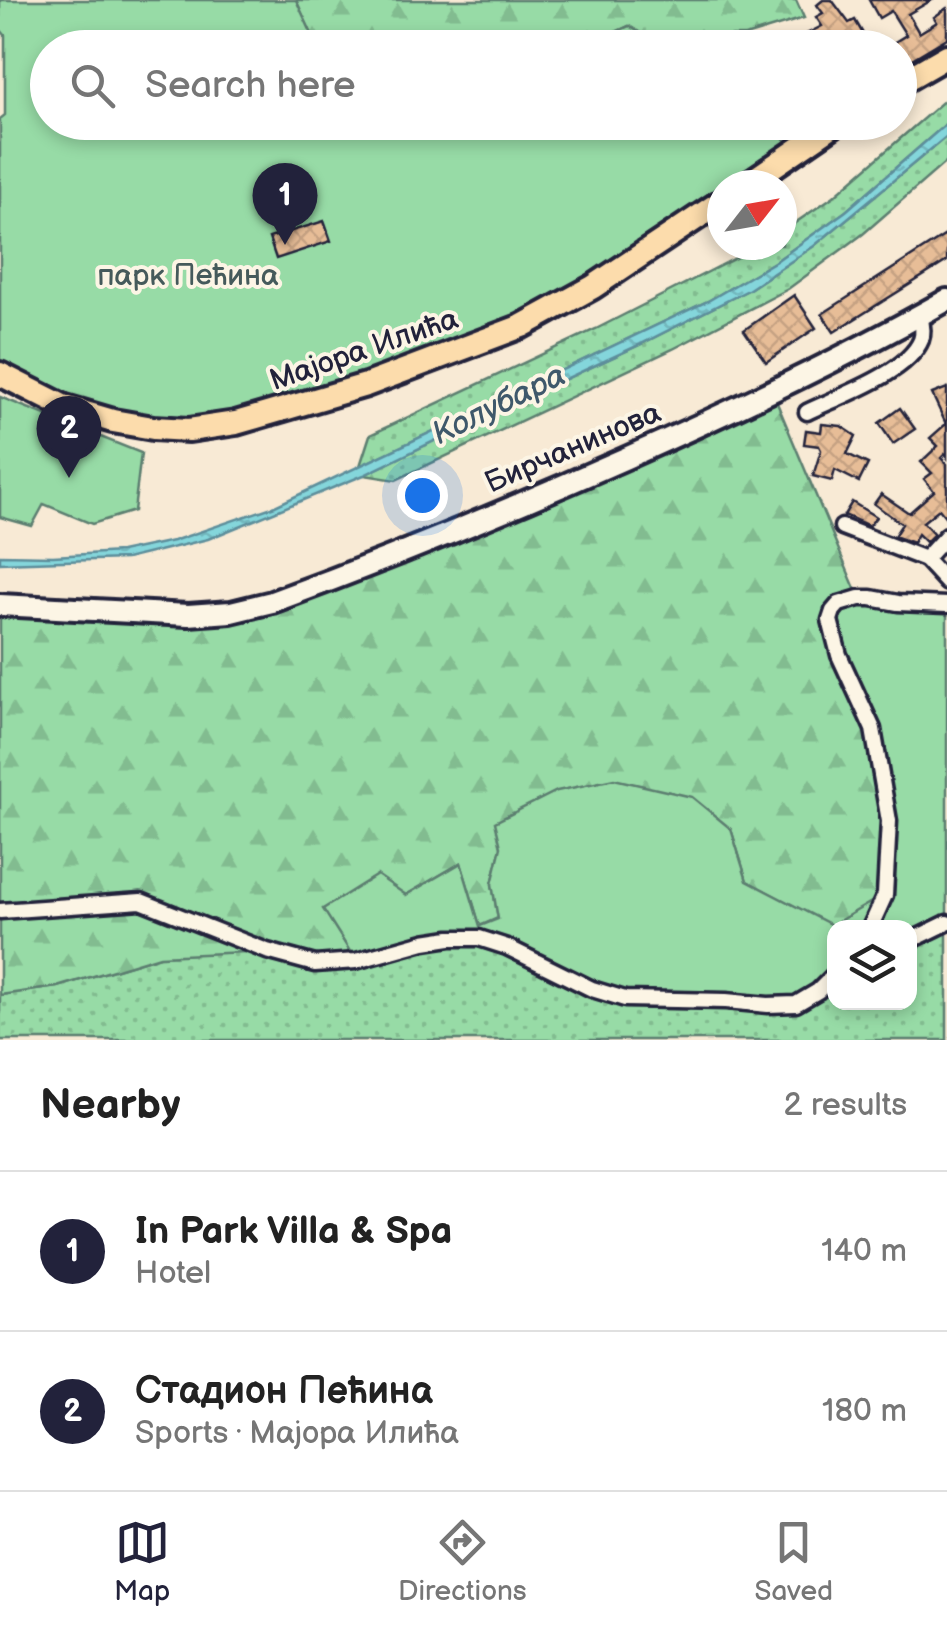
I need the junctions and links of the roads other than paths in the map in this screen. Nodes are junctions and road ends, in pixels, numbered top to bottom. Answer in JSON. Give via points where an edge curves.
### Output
{"nodes":[{"id":1,"x":947,"y":56,"type":"edge"},
{"id":2,"x":917,"y":73,"type":"edge"},
{"id":3,"x":812,"y":140,"type":"edge"},
{"id":4,"x":768,"y":170,"type":"edge"},
{"id":5,"x":707,"y":211,"type":"edge"},
{"id":6,"x":947,"y":300,"type":"edge"},
{"id":7,"x":920,"y":316,"type":"junction"},
{"id":8,"x":0,"y":374,"type":"edge"},
{"id":9,"x":806,"y":412,"type":"dead end"},
{"id":10,"x":842,"y":526,"type":"dead end"},
{"id":11,"x":947,"y":535,"type":"edge"},
{"id":12,"x":925,"y":560,"type":"junction"},
{"id":13,"x":947,"y":583,"type":"edge"},
{"id":14,"x":0,"y":605,"type":"edge"},
{"id":15,"x":947,"y":605,"type":"edge"},
{"id":16,"x":0,"y":911,"type":"edge"},
{"id":17,"x":873,"y":920,"type":"edge"},
{"id":18,"x":947,"y":923,"type":"edge"},
{"id":19,"x":917,"y":938,"type":"edge"},
{"id":20,"x":827,"y":982,"type":"edge"}],
"edges":[{"from":1,"to":2,"type":"main road"},
{"from":3,"to":4,"type":"main road"},
{"from":5,"to":8,"type":"main road","name":"Мајора Илића","via":[[522,326],[366,385],[236,424],[190,430],[124,424],[64,407]]},
{"from":6,"to":7,"type":"main road","name":"Бирчанинова"},
{"from":7,"to":9,"type":"street","via":[[921,340],[900,364]]},
{"from":7,"to":14,"type":"main road","name":"Бирчанинова","via":[[818,370],[534,499],[272,602],[188,615]]},
{"from":10,"to":12,"type":"street"},
{"from":11,"to":12,"type":"street"},
{"from":12,"to":13,"type":"street"},
{"from":15,"to":17,"type":"street","via":[[859,598],[839,604],[830,620],[874,729],[889,821],[884,894]]},
{"from":16,"to":20,"type":"street","via":[[141,901],[315,964],[480,938],[592,990],[625,998],[796,1004]]},
{"from":18,"to":19,"type":"street"}]}
